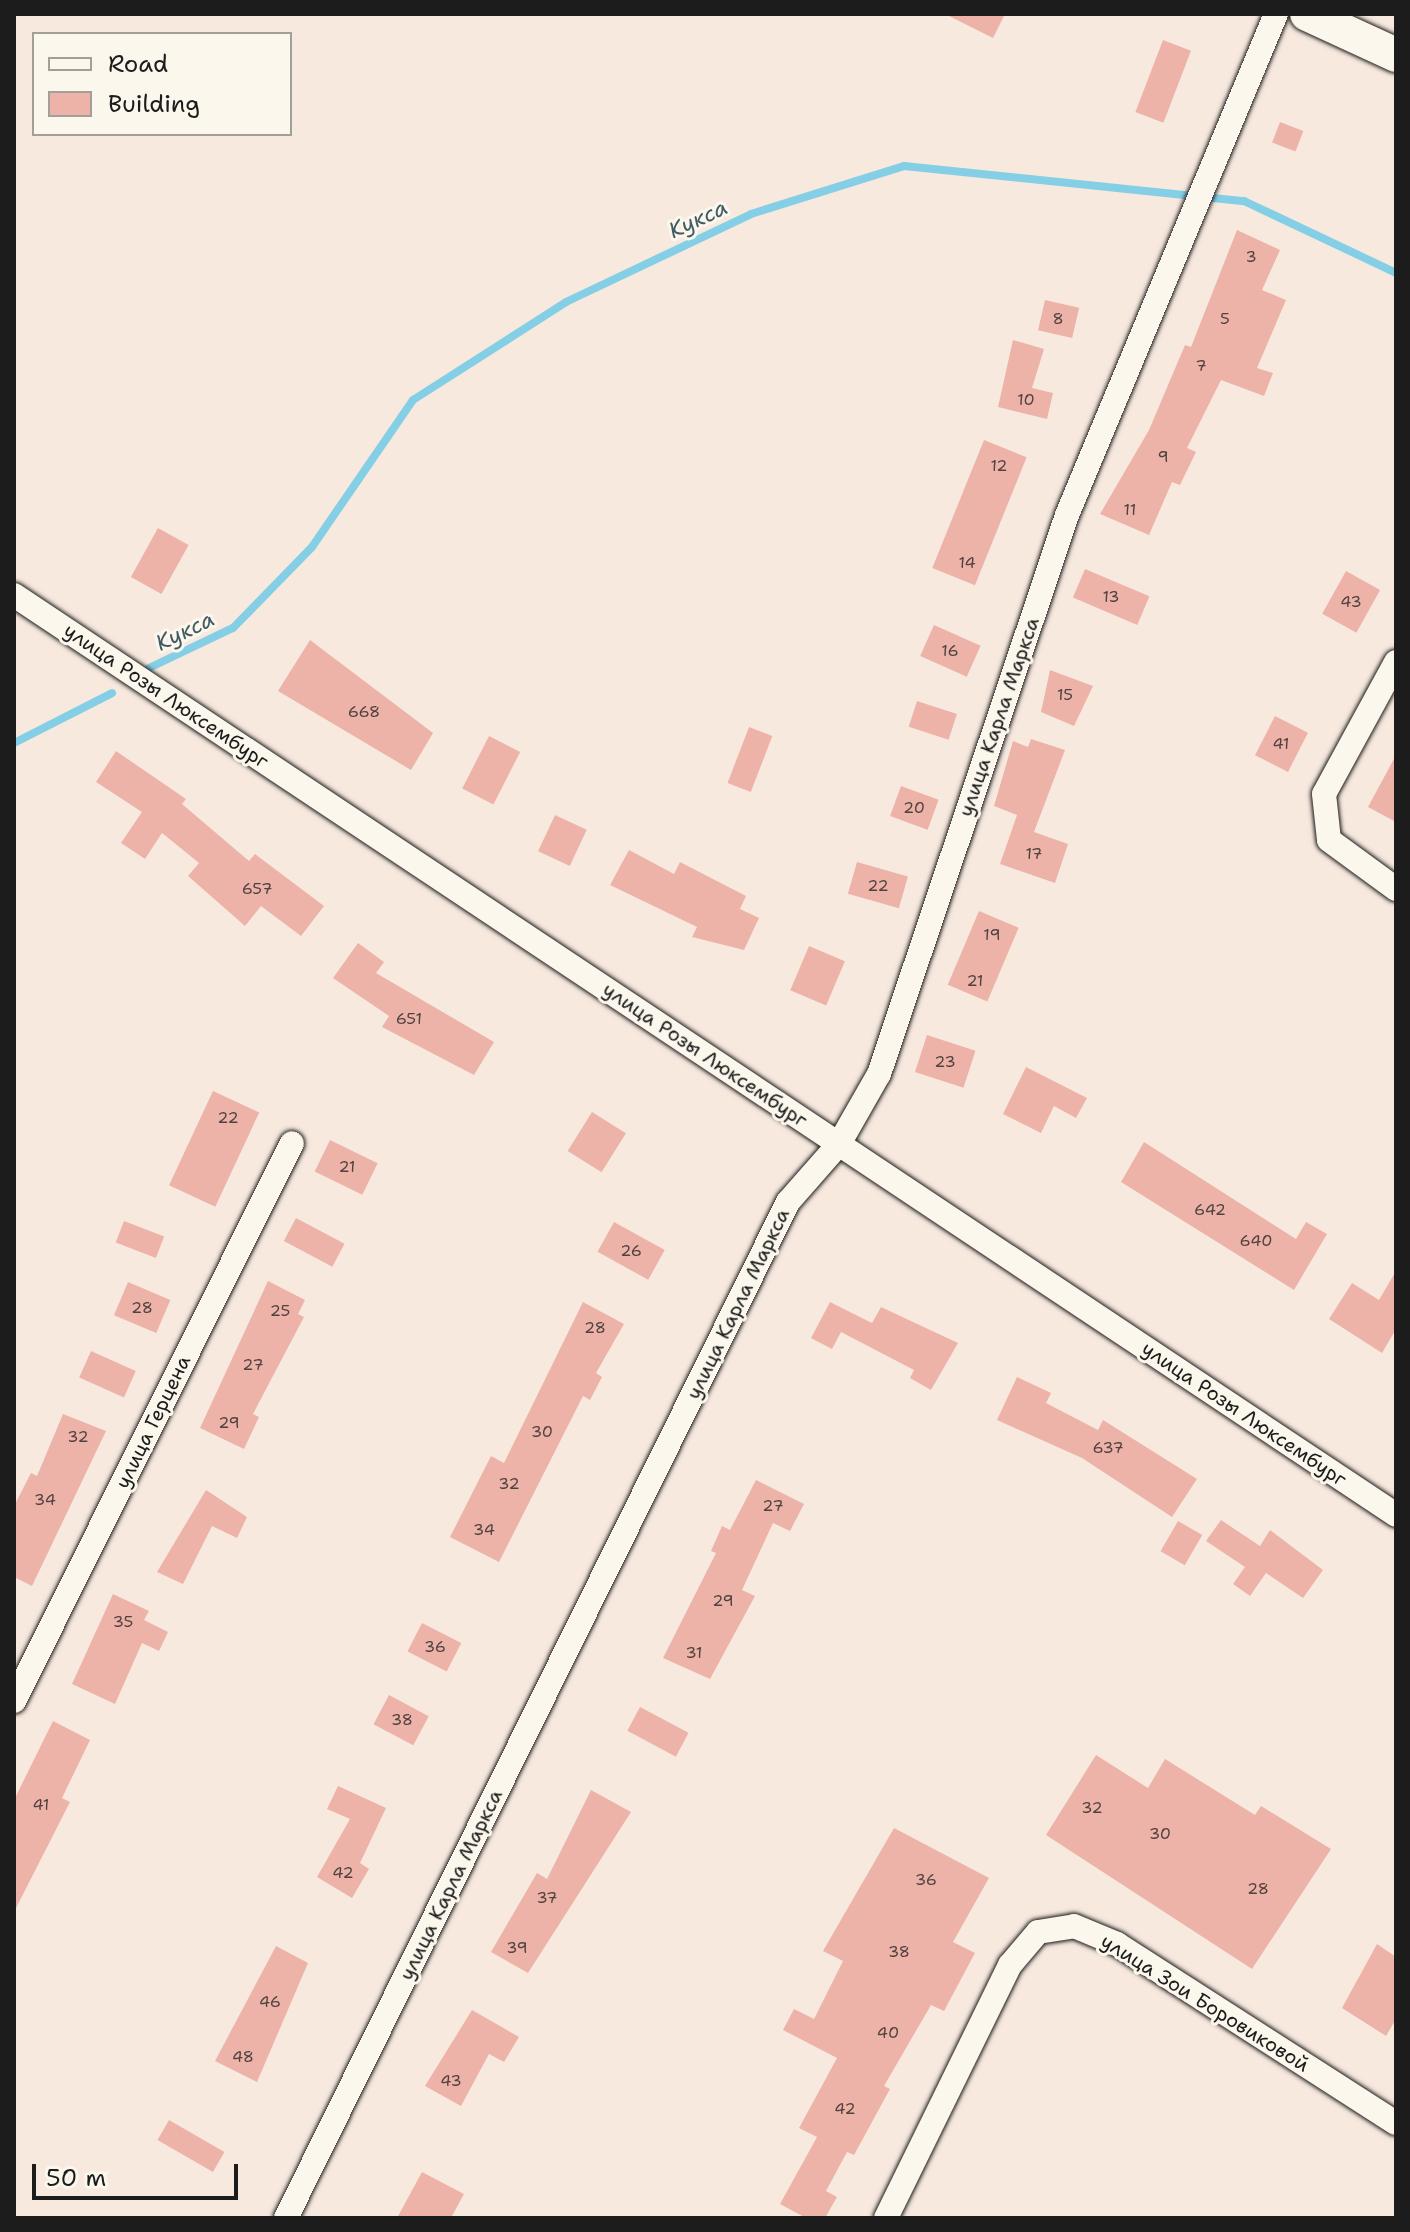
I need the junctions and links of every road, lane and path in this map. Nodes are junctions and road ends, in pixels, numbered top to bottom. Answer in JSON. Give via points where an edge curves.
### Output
{"nodes":[{"id":1,"x":1276,"y":14,"type":"edge"},
{"id":2,"x":1307,"y":14,"type":"edge"},
{"id":3,"x":1396,"y":55,"type":"edge"},
{"id":4,"x":14,"y":595,"type":"edge"},
{"id":5,"x":1396,"y":662,"type":"edge"},
{"id":6,"x":1396,"y":889,"type":"edge"},
{"id":7,"x":292,"y":1143,"type":"dead end"},
{"id":8,"x":839,"y":1144,"type":"junction"},
{"id":9,"x":1396,"y":1515,"type":"edge"},
{"id":10,"x":14,"y":1701,"type":"edge"},
{"id":11,"x":1396,"y":2123,"type":"edge"},
{"id":12,"x":286,"y":2218,"type":"edge"},
{"id":13,"x":886,"y":2218,"type":"edge"}],
"edges":[{"from":1,"to":8,"type":"street","name":"улица Карла Маркса","via":[[1067,515],[879,1074]]},
{"from":2,"to":3,"type":"street"},
{"from":4,"to":8,"type":"street","name":"улица Розы Люксембург"},
{"from":5,"to":6,"type":"street","via":[[1324,794],[1329,840]]},
{"from":7,"to":10,"type":"street","name":"улица Герцена"},
{"from":8,"to":9,"type":"street","name":"улица Розы Люксембург"},
{"from":8,"to":12,"type":"street","name":"улица Карла Маркса","via":[[788,1202]]},
{"from":11,"to":13,"type":"street","name":"улица Зои Боровиковой","via":[[1117,1944],[1074,1926],[1038,1932],[1010,1965]]}]}
